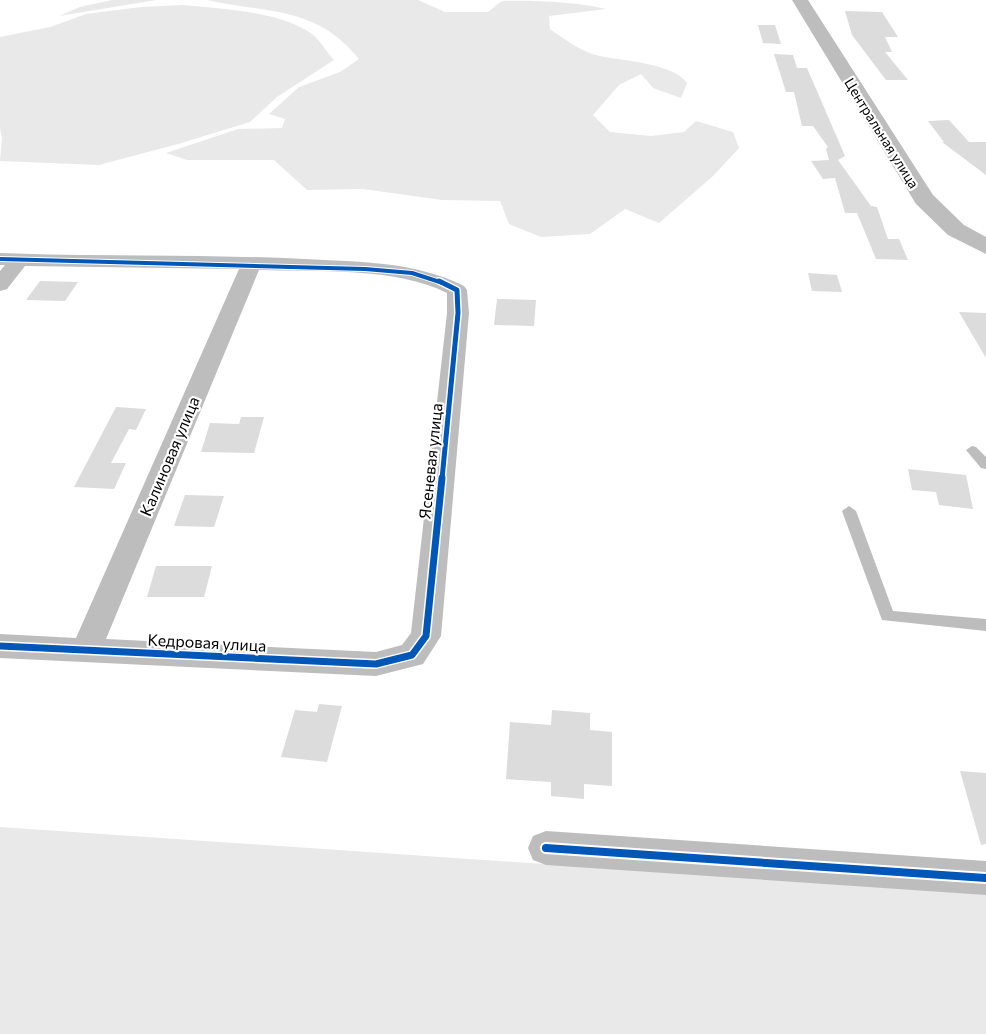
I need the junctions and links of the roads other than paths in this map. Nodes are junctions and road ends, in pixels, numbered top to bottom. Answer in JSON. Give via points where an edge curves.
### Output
{"nodes":[{"id":1,"x":800,"y":0,"type":"edge"},
{"id":2,"x":986,"y":247,"type":"edge"},
{"id":3,"x":9,"y":259,"type":"edge"},
{"id":4,"x":252,"y":262,"type":"junction"},
{"id":5,"x":0,"y":285,"type":"edge"},
{"id":6,"x":972,"y":450,"type":"dead end"},
{"id":7,"x":986,"y":465,"type":"edge"},
{"id":8,"x":849,"y":511,"type":"dead end"},
{"id":9,"x":986,"y":625,"type":"edge"},
{"id":10,"x":0,"y":646,"type":"edge"},
{"id":11,"x":86,"y":650,"type":"junction"},
{"id":12,"x":412,"y":655,"type":"joint"},
{"id":13,"x":546,"y":848,"type":"dead end"},
{"id":14,"x":986,"y":878,"type":"edge"}],
"edges":[{"from":1,"to":2,"type":"street","name":"Центральная улица","via":[[918,192],[940,217]]},
{"from":3,"to":4,"type":"street"},
{"from":3,"to":5,"type":"street"},
{"from":4,"to":11,"type":"street","name":"Калиновая улица"},
{"from":4,"to":12,"type":"street","name":"Ясеневая улица","via":[[408,272],[435,277],[457,290],[458,313],[426,636]]},
{"from":6,"to":7,"type":"lane"},
{"from":8,"to":9,"type":"lane","via":[[887,616]]},
{"from":10,"to":11,"type":"street","name":"Кедровая улица"},
{"from":11,"to":12,"type":"street","name":"Кедровая улица","via":[[376,664]]},
{"from":13,"to":14,"type":"street"}]}
